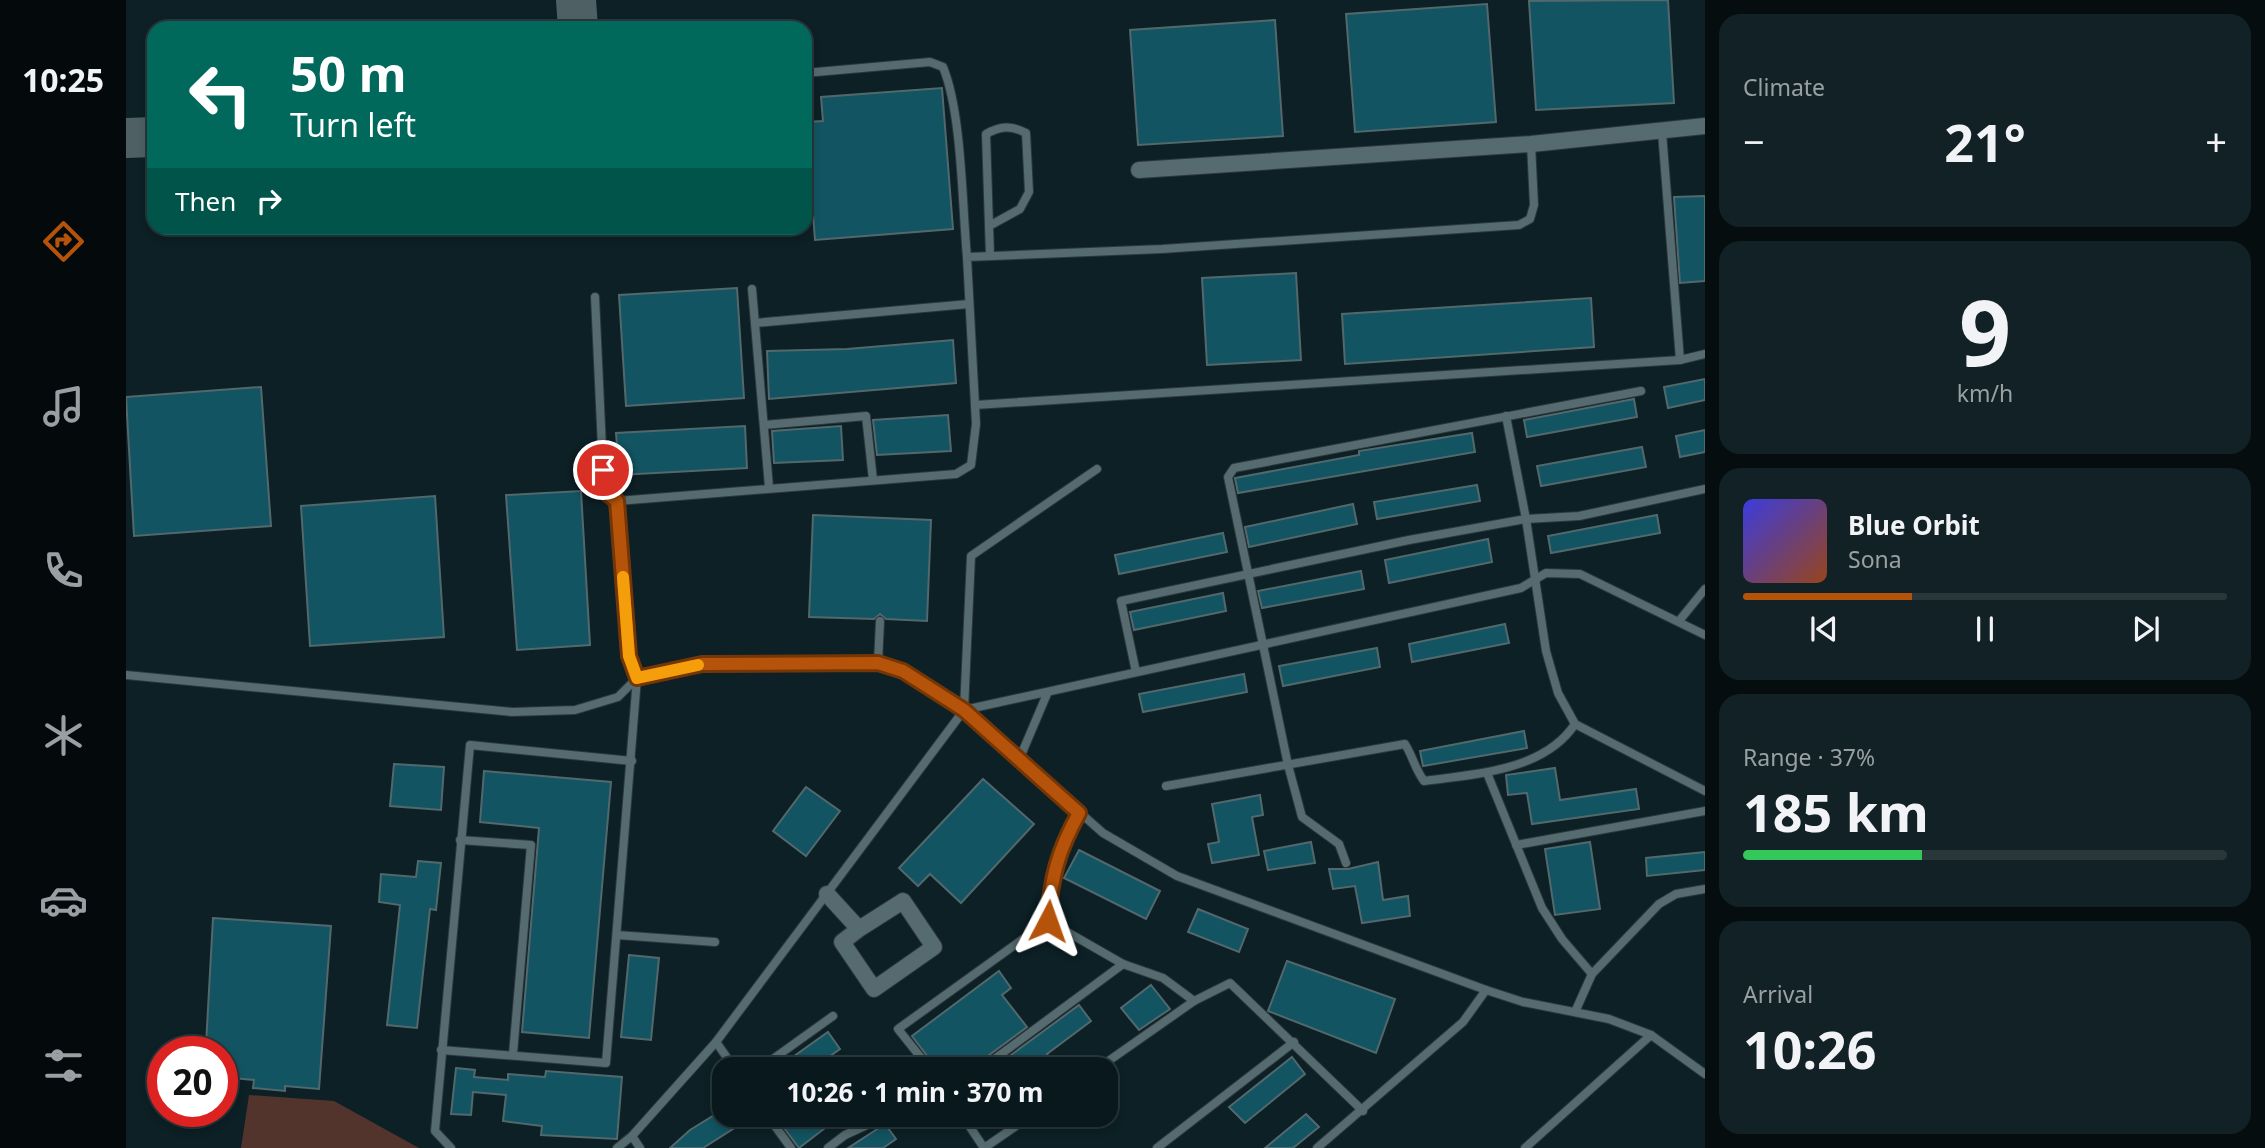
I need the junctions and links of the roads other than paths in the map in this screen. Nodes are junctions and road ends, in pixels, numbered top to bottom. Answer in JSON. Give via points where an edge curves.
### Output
{"nodes":[{"id":1,"x":812,"y":72,"type":"edge"},
{"id":2,"x":1705,"y":126,"type":"edge"},
{"id":3,"x":1662,"y":132,"type":"junction"},
{"id":4,"x":1531,"y":144,"type":"junction"},
{"id":5,"x":1139,"y":170,"type":"dead end"},
{"id":6,"x":989,"y":226,"type":"junction"},
{"id":7,"x":990,"y":255,"type":"junction"},
{"id":8,"x":967,"y":257,"type":"junction"},
{"id":9,"x":752,"y":289,"type":"dead end"},
{"id":10,"x":594,"y":297,"type":"dead end"},
{"id":11,"x":968,"y":304,"type":"junction"},
{"id":12,"x":755,"y":323,"type":"junction"},
{"id":13,"x":1705,"y":354,"type":"edge"},
{"id":14,"x":1680,"y":360,"type":"junction"},
{"id":15,"x":1641,"y":391,"type":"dead end"},
{"id":16,"x":975,"y":405,"type":"junction"},
{"id":17,"x":1506,"y":416,"type":"junction"},
{"id":18,"x":764,"y":425,"type":"junction"},
{"id":19,"x":1097,"y":469,"type":"dead end"},
{"id":20,"x":873,"y":480,"type":"junction"},
{"id":21,"x":769,"y":487,"type":"junction"},
{"id":22,"x":1705,"y":489,"type":"edge"},
{"id":23,"x":617,"y":501,"type":"junction"},
{"id":24,"x":1526,"y":519,"type":"junction"},
{"id":25,"x":1247,"y":574,"type":"junction"},
{"id":26,"x":1535,"y":579,"type":"junction"},
{"id":27,"x":1705,"y":589,"type":"edge"},
{"id":28,"x":880,"y":621,"type":"dead end"},
{"id":29,"x":1679,"y":621,"type":"junction"},
{"id":30,"x":1705,"y":635,"type":"edge"},
{"id":31,"x":1263,"y":644,"type":"junction"},
{"id":32,"x":878,"y":663,"type":"junction"},
{"id":33,"x":1136,"y":672,"type":"junction"},
{"id":34,"x":126,"y":675,"type":"edge"},
{"id":35,"x":637,"y":678,"type":"junction"},
{"id":36,"x":1047,"y":694,"type":"junction"},
{"id":37,"x":964,"y":710,"type":"junction"},
{"id":38,"x":1574,"y":724,"type":"junction"},
{"id":39,"x":1019,"y":760,"type":"junction"},
{"id":40,"x":632,"y":761,"type":"junction"},
{"id":41,"x":1288,"y":765,"type":"junction"},
{"id":42,"x":1487,"y":773,"type":"junction"},
{"id":43,"x":1166,"y":786,"type":"dead end"},
{"id":44,"x":1705,"y":790,"type":"edge"},
{"id":45,"x":1705,"y":811,"type":"edge"},
{"id":46,"x":1079,"y":813,"type":"junction"},
{"id":47,"x":460,"y":840,"type":"junction"},
{"id":48,"x":1516,"y":845,"type":"junction"},
{"id":49,"x":1346,"y":863,"type":"dead end"},
{"id":50,"x":1705,"y":889,"type":"edge"},
{"id":51,"x":827,"y":894,"type":"junction"},
{"id":52,"x":1048,"y":921,"type":"junction"},
{"id":53,"x":859,"y":929,"type":"junction"},
{"id":54,"x":617,"y":935,"type":"junction"},
{"id":55,"x":715,"y":942,"type":"dead end"},
{"id":56,"x":1123,"y":964,"type":"junction"},
{"id":57,"x":1592,"y":974,"type":"junction"},
{"id":58,"x":1486,"y":990,"type":"junction"},
{"id":59,"x":1194,"y":1001,"type":"junction"},
{"id":60,"x":1575,"y":1012,"type":"junction"},
{"id":61,"x":833,"y":1016,"type":"dead end"},
{"id":62,"x":1651,"y":1035,"type":"junction"},
{"id":63,"x":716,"y":1042,"type":"junction"},
{"id":64,"x":1294,"y":1042,"type":"junction"},
{"id":65,"x":441,"y":1049,"type":"junction"},
{"id":66,"x":513,"y":1054,"type":"junction"},
{"id":67,"x":727,"y":1057,"type":"edge"},
{"id":68,"x":776,"y":1057,"type":"edge"},
{"id":69,"x":920,"y":1057,"type":"edge"},
{"id":70,"x":997,"y":1057,"type":"edge"},
{"id":71,"x":1114,"y":1057,"type":"edge"},
{"id":72,"x":1705,"y":1074,"type":"edge"},
{"id":73,"x":1363,"y":1111,"type":"junction"},
{"id":74,"x":776,"y":1127,"type":"edge"},
{"id":75,"x":863,"y":1127,"type":"edge"},
{"id":76,"x":970,"y":1127,"type":"edge"},
{"id":77,"x":1015,"y":1127,"type":"edge"},
{"id":78,"x":632,"y":1136,"type":"junction"},
{"id":79,"x":451,"y":1148,"type":"edge"},
{"id":80,"x":618,"y":1148,"type":"edge"},
{"id":81,"x":640,"y":1148,"type":"edge"},
{"id":82,"x":791,"y":1148,"type":"edge"},
{"id":83,"x":828,"y":1148,"type":"edge"},
{"id":84,"x":984,"y":1148,"type":"edge"},
{"id":85,"x":1157,"y":1148,"type":"edge"},
{"id":86,"x":1317,"y":1148,"type":"edge"},
{"id":87,"x":1525,"y":1148,"type":"edge"}],
"edges":[{"from":1,"to":8,"type":"lane","via":[[930,62],[943,67],[949,81]]},
{"from":2,"to":3,"type":"street"},
{"from":3,"to":4,"type":"street"},
{"from":3,"to":14,"type":"lane"},
{"from":4,"to":5,"type":"street"},
{"from":4,"to":7,"type":"lane","via":[[1534,205],[1530,219],[1519,225],[1162,249]]},
{"from":6,"to":6,"type":"lane","via":[[1020,209],[1029,192],[1026,132],[1014,127],[998,127],[986,134]]},
{"from":6,"to":7,"type":"lane"},
{"from":7,"to":8,"type":"lane"},
{"from":8,"to":11,"type":"lane"},
{"from":9,"to":12,"type":"lane"},
{"from":10,"to":23,"type":"lane","via":[[604,491]]},
{"from":11,"to":12,"type":"lane"},
{"from":11,"to":16,"type":"lane"},
{"from":12,"to":18,"type":"lane"},
{"from":13,"to":14,"type":"lane"},
{"from":14,"to":16,"type":"lane"},
{"from":15,"to":17,"type":"lane"},
{"from":16,"to":20,"type":"lane","via":[[971,465],[957,474]]},
{"from":17,"to":24,"type":"lane"},
{"from":17,"to":25,"type":"lane","via":[[1234,468],[1228,485]]},
{"from":18,"to":20,"type":"lane","via":[[866,416]]},
{"from":18,"to":21,"type":"lane"},
{"from":19,"to":37,"type":"lane","via":[[971,556]]},
{"from":20,"to":21,"type":"lane"},
{"from":21,"to":23,"type":"lane"},
{"from":22,"to":24,"type":"lane","via":[[1579,516]]},
{"from":23,"to":35,"type":"lane","via":[[629,656]]},
{"from":24,"to":25,"type":"lane"},
{"from":24,"to":26,"type":"lane"},
{"from":25,"to":31,"type":"lane"},
{"from":25,"to":33,"type":"lane","via":[[1121,601]]},
{"from":26,"to":29,"type":"lane","via":[[1546,573],[1580,574]]},
{"from":26,"to":31,"type":"lane","via":[[1521,588]]},
{"from":26,"to":38,"type":"lane","via":[[1546,652],[1558,694]]},
{"from":27,"to":29,"type":"lane"},
{"from":28,"to":32,"type":"lane"},
{"from":29,"to":30,"type":"lane"},
{"from":31,"to":33,"type":"lane"},
{"from":31,"to":41,"type":"lane"},
{"from":32,"to":35,"type":"lane","via":[[702,664]]},
{"from":32,"to":37,"type":"lane","via":[[903,671]]},
{"from":33,"to":36,"type":"lane"},
{"from":34,"to":35,"type":"lane","via":[[512,712],[575,710],[618,697]]},
{"from":35,"to":40,"type":"lane"},
{"from":36,"to":37,"type":"lane"},
{"from":36,"to":39,"type":"lane"},
{"from":37,"to":39,"type":"lane"},
{"from":37,"to":51,"type":"lane"},
{"from":38,"to":42,"type":"lane","via":[[1566,738],[1542,755]]},
{"from":38,"to":44,"type":"lane"},
{"from":39,"to":46,"type":"lane"},
{"from":40,"to":47,"type":"lane","via":[[470,745]]},
{"from":40,"to":54,"type":"lane"},
{"from":41,"to":42,"type":"lane","via":[[1405,744],[1424,781]]},
{"from":41,"to":43,"type":"lane"},
{"from":41,"to":49,"type":"lane","via":[[1302,817],[1339,844]]},
{"from":42,"to":48,"type":"lane"},
{"from":45,"to":48,"type":"lane"},
{"from":46,"to":52,"type":"lane","via":[[1059,850]]},
{"from":46,"to":58,"type":"lane","via":[[1103,833],[1177,876]]},
{"from":47,"to":65,"type":"lane"},
{"from":47,"to":66,"type":"lane","via":[[531,845]]},
{"from":48,"to":57,"type":"lane","via":[[1542,908]]},
{"from":50,"to":57,"type":"lane","via":[[1676,894],[1659,904]]},
{"from":51,"to":53,"type":"street"},
{"from":51,"to":63,"type":"lane"},
{"from":52,"to":56,"type":"lane"},
{"from":52,"to":69,"type":"lane","via":[[898,1029]]},
{"from":53,"to":53,"type":"street","via":[[903,901],[934,947],[874,989],[842,942]]},
{"from":54,"to":55,"type":"lane"},
{"from":54,"to":66,"type":"lane","via":[[606,1063]]},
{"from":56,"to":59,"type":"lane","via":[[1163,978]]},
{"from":56,"to":70,"type":"lane"},
{"from":57,"to":60,"type":"lane"},
{"from":58,"to":60,"type":"lane"},
{"from":58,"to":73,"type":"lane","via":[[1463,1021]]},
{"from":59,"to":64,"type":"lane","via":[[1230,983]]},
{"from":59,"to":71,"type":"lane"},
{"from":60,"to":62,"type":"lane"},
{"from":61,"to":68,"type":"lane"},
{"from":62,"to":72,"type":"lane"},
{"from":62,"to":87,"type":"lane"},
{"from":63,"to":67,"type":"lane"},
{"from":63,"to":78,"type":"lane"},
{"from":64,"to":73,"type":"lane"},
{"from":64,"to":85,"type":"lane"},
{"from":65,"to":66,"type":"lane"},
{"from":65,"to":79,"type":"lane","via":[[435,1130]]},
{"from":73,"to":86,"type":"lane"},
{"from":74,"to":82,"type":"lane"},
{"from":75,"to":83,"type":"lane"},
{"from":76,"to":84,"type":"lane"},
{"from":77,"to":84,"type":"lane"},
{"from":78,"to":80,"type":"lane"},
{"from":78,"to":81,"type":"lane"}]}
